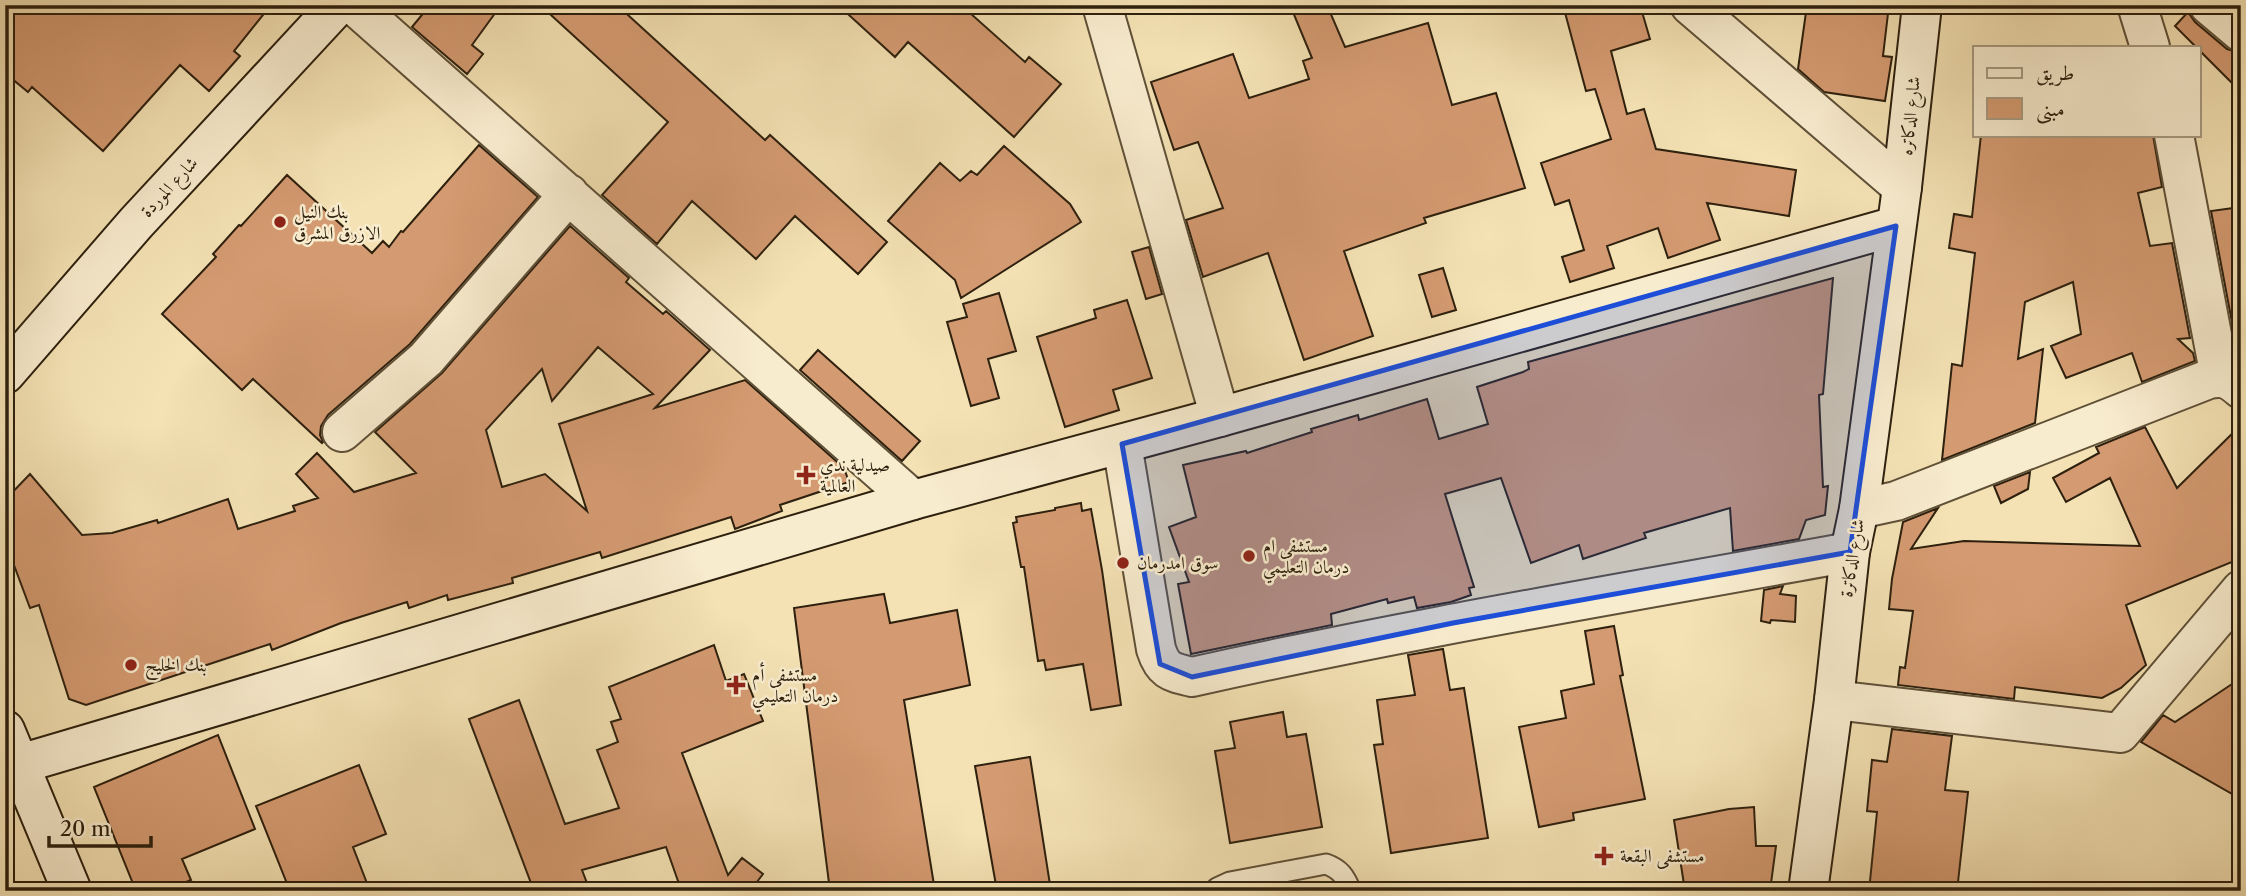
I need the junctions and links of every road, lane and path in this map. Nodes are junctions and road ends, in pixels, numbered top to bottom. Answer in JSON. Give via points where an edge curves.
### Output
{"nodes":[{"id":1,"x":338,"y":5,"type":"edge"},
{"id":2,"x":354,"y":5,"type":"edge"},
{"id":3,"x":1102,"y":5,"type":"edge"},
{"id":4,"x":1690,"y":5,"type":"edge"},
{"id":5,"x":1922,"y":5,"type":"edge"},
{"id":6,"x":2137,"y":5,"type":"edge"},
{"id":7,"x":2209,"y":5,"type":"edge"},
{"id":8,"x":1733,"y":23,"type":"edge"},
{"id":9,"x":2241,"y":32,"type":"edge"},
{"id":10,"x":2150,"y":46,"type":"edge"},
{"id":11,"x":2174,"y":136,"type":"edge"},
{"id":12,"x":1902,"y":187,"type":"junction"},
{"id":13,"x":569,"y":194,"type":"junction"},
{"id":14,"x":1896,"y":226,"type":"junction"},
{"id":15,"x":5,"y":374,"type":"edge"},
{"id":16,"x":2230,"y":383,"type":"edge"},
{"id":17,"x":1220,"y":417,"type":"junction"},
{"id":18,"x":342,"y":432,"type":"dead end"},
{"id":19,"x":1122,"y":444,"type":"junction"},
{"id":20,"x":913,"y":500,"type":"junction"},
{"id":21,"x":1859,"y":509,"type":"junction"},
{"id":22,"x":1850,"y":552,"type":"junction"},
{"id":23,"x":2241,"y":590,"type":"edge"},
{"id":24,"x":1834,"y":700,"type":"junction"},
{"id":25,"x":13,"y":747,"type":"edge"},
{"id":26,"x":72,"y":891,"type":"edge"},
{"id":27,"x":1216,"y":891,"type":"edge"},
{"id":28,"x":1351,"y":891,"type":"edge"},
{"id":29,"x":1808,"y":891,"type":"edge"}],
"edges":[{"from":1,"to":15,"type":"street","name":"شارع الموردة","via":[[136,223]]},
{"from":2,"to":13,"type":"street"},
{"from":3,"to":17,"type":"street"},
{"from":4,"to":8,"type":"street"},
{"from":5,"to":12,"type":"street","name":"شارع الدكاتره"},
{"from":6,"to":10,"type":"street"},
{"from":7,"to":9,"type":"street"},
{"from":8,"to":12,"type":"street"},
{"from":11,"to":16,"type":"street"},
{"from":12,"to":14,"type":"street","name":"شارع الدكاتره"},
{"from":13,"to":18,"type":"street","via":[[426,359]]},
{"from":13,"to":20,"type":"street"},
{"from":14,"to":17,"type":"street"},
{"from":14,"to":21,"type":"street","name":"شارع الدكاترة"},
{"from":16,"to":21,"type":"street","via":[[2208,379],[1896,501]]},
{"from":17,"to":19,"type":"street"},
{"from":19,"to":20,"type":"street"},
{"from":19,"to":22,"type":"street","via":[[1160,664],[1192,677],[1326,647]]},
{"from":20,"to":25,"type":"street"},
{"from":21,"to":22,"type":"street","name":"شارع الدكاترة"},
{"from":22,"to":24,"type":"street","name":"شارع الدكاترة"},
{"from":23,"to":24,"type":"street","via":[[2120,733]]},
{"from":24,"to":29,"type":"street","name":"شارع الدكاترة"},
{"from":25,"to":26,"type":"street"},
{"from":27,"to":28,"type":"lane","via":[[1230,882],[1326,864],[1339,869]]}]}
